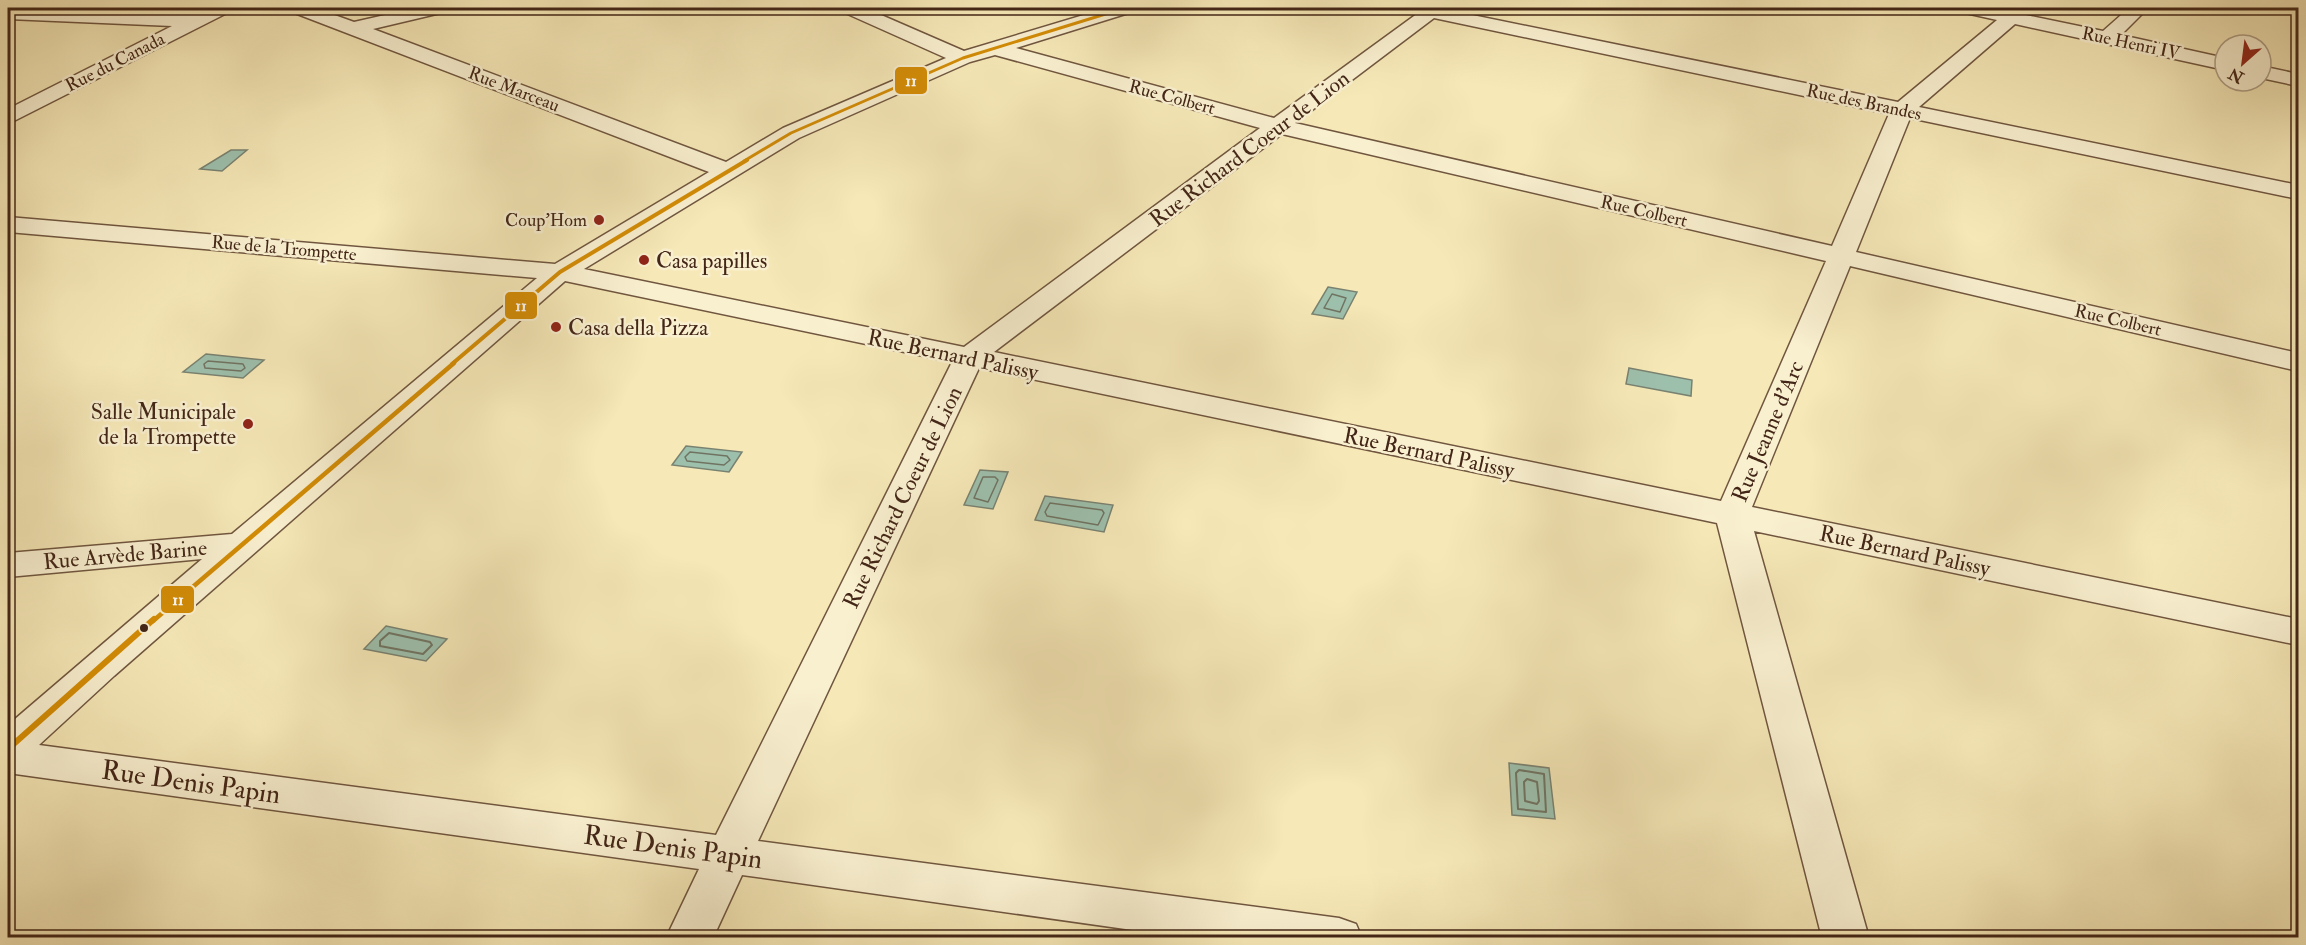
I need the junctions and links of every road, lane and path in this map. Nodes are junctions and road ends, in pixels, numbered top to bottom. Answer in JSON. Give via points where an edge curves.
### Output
{"nodes":[{"id":1,"x":222,"y":8,"type":"edge"},
{"id":2,"x":299,"y":8,"type":"edge"},
{"id":3,"x":438,"y":8,"type":"edge"},
{"id":4,"x":850,"y":8,"type":"edge"},
{"id":5,"x":1125,"y":8,"type":"edge"},
{"id":6,"x":1968,"y":8,"type":"edge"},
{"id":7,"x":2139,"y":8,"type":"edge"},
{"id":8,"x":1435,"y":10,"type":"edge"},
{"id":9,"x":8,"y":13,"type":"edge"},
{"id":10,"x":2012,"y":17,"type":"junction"},
{"id":11,"x":195,"y":21,"type":"junction"},
{"id":12,"x":353,"y":28,"type":"junction"},
{"id":13,"x":2107,"y":38,"type":"junction"},
{"id":14,"x":993,"y":48,"type":"junction"},
{"id":15,"x":963,"y":58,"type":"junction"},
{"id":16,"x":2213,"y":61,"type":"edge"},
{"id":17,"x":2273,"y":75,"type":"edge"},
{"id":18,"x":2298,"y":80,"type":"edge"},
{"id":19,"x":1902,"y":110,"type":"junction"},
{"id":20,"x":8,"y":117,"type":"edge"},
{"id":21,"x":1278,"y":126,"type":"junction"},
{"id":22,"x":728,"y":171,"type":"junction"},
{"id":23,"x":2298,"y":192,"type":"edge"},
{"id":24,"x":8,"y":224,"type":"edge"},
{"id":25,"x":1840,"y":256,"type":"junction"},
{"id":26,"x":560,"y":272,"type":"junction"},
{"id":27,"x":969,"y":357,"type":"junction"},
{"id":28,"x":2298,"y":362,"type":"edge"},
{"id":29,"x":1732,"y":514,"type":"junction"},
{"id":30,"x":243,"y":544,"type":"junction"},
{"id":31,"x":8,"y":564,"type":"edge"},
{"id":32,"x":2298,"y":632,"type":"edge"},
{"id":33,"x":8,"y":749,"type":"edge"},
{"id":34,"x":8,"y":757,"type":"edge"},
{"id":35,"x":730,"y":855,"type":"junction"},
{"id":36,"x":689,"y":938,"type":"edge"},
{"id":37,"x":1339,"y":938,"type":"edge"},
{"id":38,"x":1846,"y":938,"type":"edge"}],
"edges":[{"from":1,"to":11,"type":"street","name":"Rue du Canada"},
{"from":2,"to":12,"type":"street","name":"Rue Marceau"},
{"from":3,"to":12,"type":"street"},
{"from":4,"to":15,"type":"street"},
{"from":5,"to":14,"type":"street"},
{"from":6,"to":10,"type":"street","name":"Rue Henri IV"},
{"from":7,"to":13,"type":"street"},
{"from":8,"to":19,"type":"street","name":"Rue des Brandes"},
{"from":8,"to":21,"type":"street","name":"Rue Richard Coeur de Lion"},
{"from":9,"to":11,"type":"street"},
{"from":10,"to":13,"type":"street","name":"Rue Henri IV"},
{"from":10,"to":19,"type":"street","name":"Rue Jeanne d'Arc"},
{"from":11,"to":20,"type":"street","name":"Rue du Canada"},
{"from":12,"to":22,"type":"street","name":"Rue Marceau"},
{"from":13,"to":16,"type":"street","name":"Rue Henri IV"},
{"from":14,"to":15,"type":"street"},
{"from":14,"to":21,"type":"street","name":"Rue Colbert"},
{"from":15,"to":22,"type":"street","via":[[791,133]]},
{"from":17,"to":18,"type":"street"},
{"from":19,"to":23,"type":"street","name":"Rue des Brandes"},
{"from":19,"to":25,"type":"street","name":"Rue Jeanne d'Arc"},
{"from":21,"to":25,"type":"street","name":"Rue Colbert"},
{"from":21,"to":27,"type":"street","name":"Rue Richard Coeur de Lion"},
{"from":22,"to":26,"type":"street"},
{"from":24,"to":26,"type":"street","name":"Rue de la Trompette"},
{"from":25,"to":28,"type":"street","name":"Rue Colbert"},
{"from":25,"to":29,"type":"street","name":"Rue Jeanne d'Arc"},
{"from":26,"to":27,"type":"street","name":"Rue Bernard Palissy"},
{"from":26,"to":30,"type":"street"},
{"from":27,"to":29,"type":"street","name":"Rue Bernard Palissy"},
{"from":27,"to":35,"type":"street","name":"Rue Richard Coeur de Lion"},
{"from":29,"to":32,"type":"street","name":"Rue Bernard Palissy"},
{"from":29,"to":38,"type":"street","name":"Rue Jeanne d'Arc"},
{"from":30,"to":31,"type":"street","name":"Rue Arvède Barine"},
{"from":30,"to":33,"type":"street"},
{"from":34,"to":35,"type":"street","name":"Rue Denis Papin"},
{"from":35,"to":36,"type":"street","name":"Rue Richard Coeur de Lion"},
{"from":35,"to":37,"type":"street","name":"Rue Denis Papin"}]}
